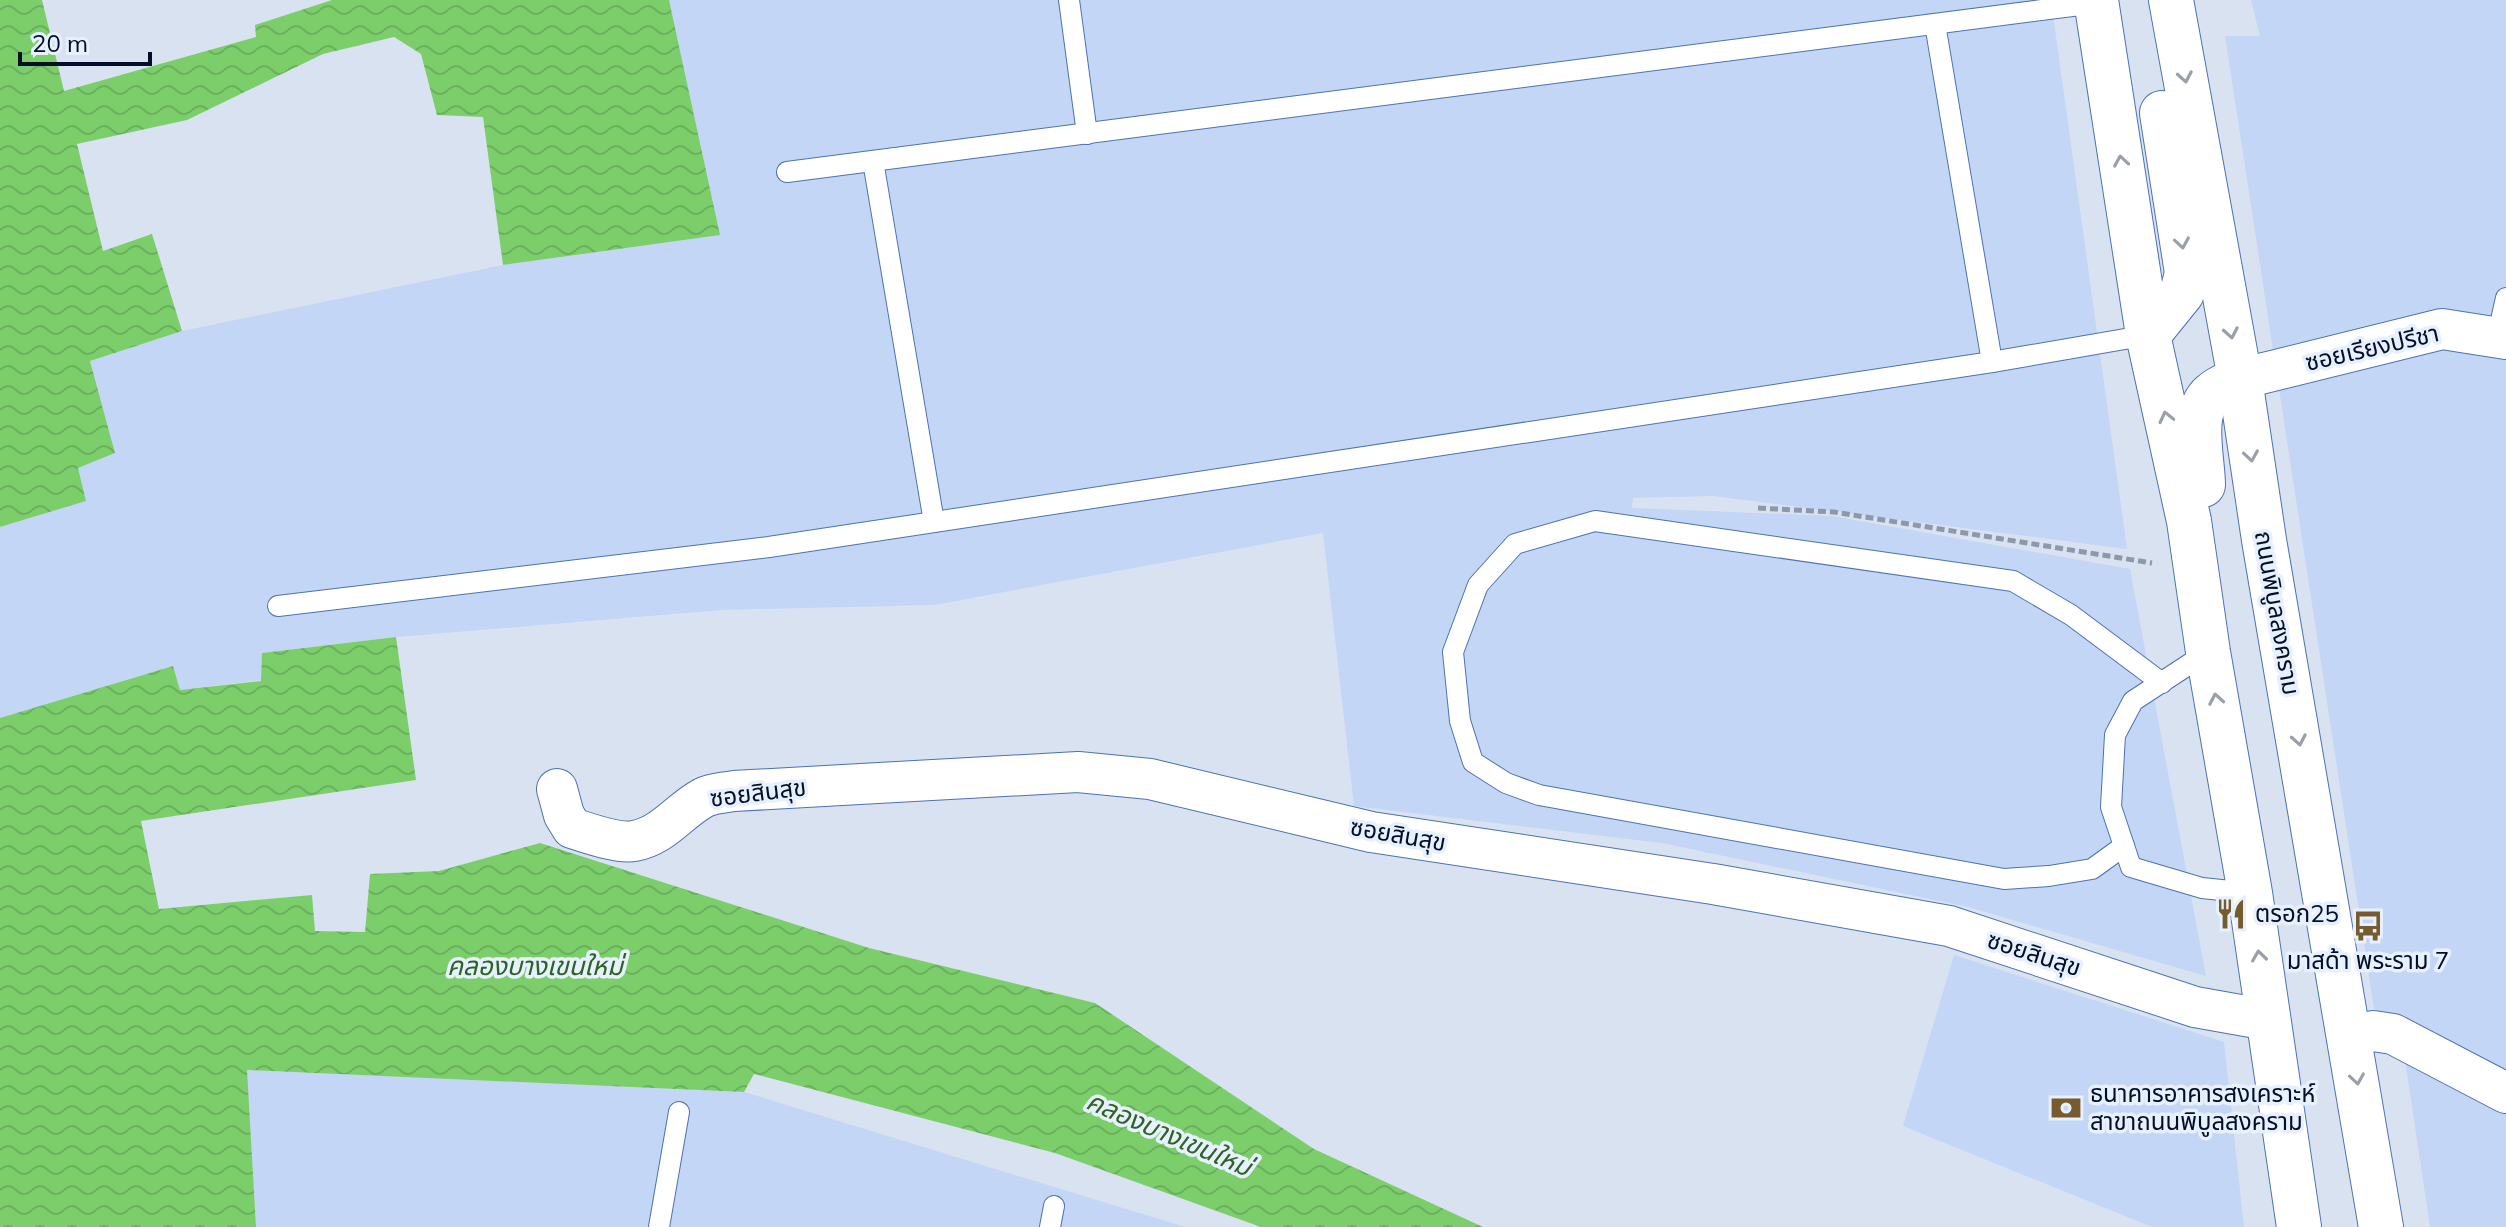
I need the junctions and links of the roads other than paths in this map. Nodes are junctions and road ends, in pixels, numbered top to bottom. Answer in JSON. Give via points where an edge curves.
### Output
{"nodes":[{"id":1,"x":1069,"y":0,"type":"edge"},
{"id":2,"x":2144,"y":0,"type":"edge"},
{"id":3,"x":2171,"y":0,"type":"edge"},
{"id":4,"x":2096,"y":2,"type":"edge"},
{"id":5,"x":1935,"y":24,"type":"junction"},
{"id":6,"x":1087,"y":134,"type":"junction"},
{"id":7,"x":873,"y":161,"type":"junction"},
{"id":8,"x":787,"y":172,"type":"dead end"},
{"id":9,"x":2506,"y":298,"type":"edge"},
{"id":10,"x":2148,"y":335,"type":"junction"},
{"id":11,"x":2501,"y":339,"type":"edge"},
{"id":12,"x":1992,"y":362,"type":"junction"},
{"id":13,"x":2240,"y":379,"type":"junction"},
{"id":14,"x":2189,"y":521,"type":"junction"},
{"id":15,"x":934,"y":522,"type":"junction"},
{"id":16,"x":278,"y":606,"type":"dead end"},
{"id":17,"x":2208,"y":652,"type":"junction"},
{"id":18,"x":2162,"y":683,"type":"junction"},
{"id":19,"x":557,"y":789,"type":"dead end"},
{"id":20,"x":2124,"y":846,"type":"junction"},
{"id":21,"x":2250,"y":893,"type":"junction"},
{"id":22,"x":2268,"y":1020,"type":"junction"},
{"id":23,"x":2350,"y":1036,"type":"junction"},
{"id":24,"x":2506,"y":1093,"type":"edge"},
{"id":25,"x":679,"y":1112,"type":"dead end"},
{"id":26,"x":1054,"y":1206,"type":"dead end"},
{"id":27,"x":659,"y":1227,"type":"edge"},
{"id":28,"x":1050,"y":1227,"type":"edge"},
{"id":29,"x":2299,"y":1227,"type":"edge"},
{"id":30,"x":2381,"y":1227,"type":"edge"}],
"edges":[{"from":1,"to":6,"type":"lane"},
{"from":2,"to":10,"type":"main road","one_way":true,"via":[[2187,273],[2182,293]]},
{"from":3,"to":13,"type":"main road","name":"ถนนพิบูลสงคราม","one_way":true},
{"from":4,"to":5,"type":"lane"},
{"from":10,"to":4,"type":"main road","one_way":true},
{"from":5,"to":6,"type":"lane"},
{"from":5,"to":12,"type":"lane"},
{"from":6,"to":7,"type":"lane"},
{"from":7,"to":8,"type":"lane"},
{"from":7,"to":15,"type":"lane"},
{"from":9,"to":11,"type":"lane"},
{"from":10,"to":12,"type":"lane"},
{"from":14,"to":10,"type":"main road","one_way":true},
{"from":11,"to":13,"type":"street","name":"ซอยเรียงปรีชา","via":[[2442,329]]},
{"from":12,"to":15,"type":"lane"},
{"from":13,"to":14,"type":"main road","via":[[2212,393],[2202,407],[2202,493]]},
{"from":13,"to":23,"type":"main road","name":"ถนนพิบูลสงคราม","one_way":true},
{"from":14,"to":17,"type":"main road"},
{"from":15,"to":16,"type":"lane"},
{"from":17,"to":18,"type":"lane"},
{"from":21,"to":17,"type":"main road","one_way":true},
{"from":18,"to":20,"type":"lane","via":[[2133,701],[2115,735],[2111,807]]},
{"from":18,"to":20,"type":"lane","via":[[2071,615],[2013,581],[1595,521],[1515,544],[1478,585],[1453,652],[1460,721],[1473,762],[1506,783],[1539,795],[2004,879],[2092,869]]},
{"from":19,"to":22,"type":"street","name":"ซอยสินสุข","via":[[572,828],[632,842],[664,829],[706,796],[734,791],[1078,772],[1150,779],[1371,832],[1949,926],[2195,1007]]},
{"from":20,"to":21,"type":"lane","via":[[2131,867],[2202,888]]},
{"from":22,"to":21,"type":"main road","one_way":true},
{"from":22,"to":29,"type":"main road"},
{"from":23,"to":24,"type":"street","via":[[2393,1034]]},
{"from":23,"to":30,"type":"main road","name":"ถนนพิบูลสงคราม","one_way":true},
{"from":25,"to":27,"type":"lane"},
{"from":26,"to":28,"type":"lane"}]}
